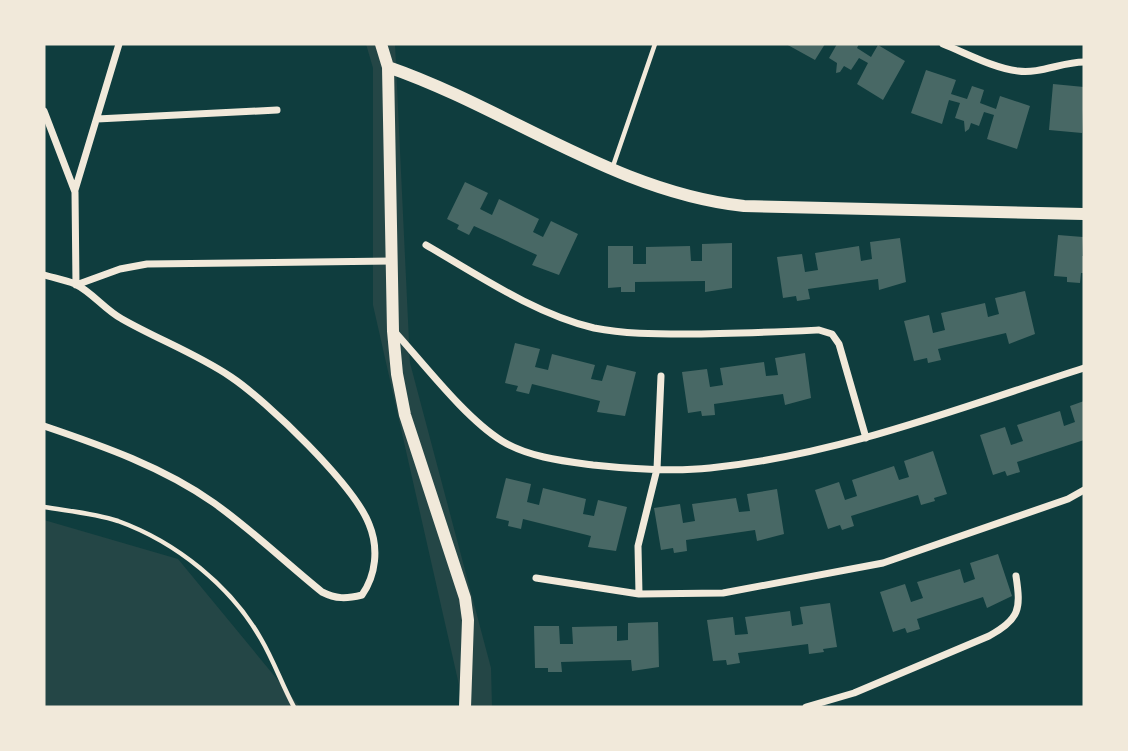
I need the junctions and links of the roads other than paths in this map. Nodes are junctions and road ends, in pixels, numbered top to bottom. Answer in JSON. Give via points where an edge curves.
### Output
{"nodes":[{"id":1,"x":119,"y":44,"type":"edge"},
{"id":2,"x":381,"y":44,"type":"edge"},
{"id":3,"x":655,"y":44,"type":"edge"},
{"id":4,"x":943,"y":44,"type":"edge"},
{"id":5,"x":1084,"y":62,"type":"edge"},
{"id":6,"x":388,"y":67,"type":"junction"},
{"id":7,"x":277,"y":110,"type":"dead end"},
{"id":8,"x":45,"y":116,"type":"edge"},
{"id":9,"x":97,"y":119,"type":"junction"},
{"id":10,"x":612,"y":170,"type":"junction"},
{"id":11,"x":75,"y":192,"type":"junction"},
{"id":12,"x":1084,"y":214,"type":"edge"},
{"id":13,"x":426,"y":245,"type":"dead end"},
{"id":14,"x":392,"y":261,"type":"junction"},
{"id":15,"x":44,"y":275,"type":"edge"},
{"id":16,"x":76,"y":285,"type":"junction"},
{"id":17,"x":393,"y":331,"type":"junction"},
{"id":18,"x":1084,"y":368,"type":"edge"},
{"id":19,"x":661,"y":376,"type":"dead end"},
{"id":20,"x":44,"y":426,"type":"edge"},
{"id":21,"x":866,"y":438,"type":"junction"},
{"id":22,"x":657,"y":469,"type":"junction"},
{"id":23,"x":1084,"y":490,"type":"edge"},
{"id":24,"x":44,"y":507,"type":"edge"},
{"id":25,"x":1016,"y":576,"type":"dead end"},
{"id":26,"x":536,"y":578,"type":"dead end"},
{"id":27,"x":639,"y":594,"type":"junction"},
{"id":28,"x":294,"y":707,"type":"edge"},
{"id":29,"x":465,"y":707,"type":"edge"},
{"id":30,"x":806,"y":707,"type":"edge"}],
"edges":[{"from":1,"to":9,"type":"street"},
{"from":2,"to":6,"type":"street"},
{"from":3,"to":10,"type":"lane"},
{"from":4,"to":5,"type":"street","via":[[1017,71]]},
{"from":6,"to":10,"type":"street","via":[[452,92]]},
{"from":6,"to":14,"type":"street"},
{"from":7,"to":9,"type":"street"},
{"from":8,"to":11,"type":"street"},
{"from":9,"to":11,"type":"street"},
{"from":10,"to":12,"type":"street","via":[[669,192],[744,206]]},
{"from":11,"to":16,"type":"street"},
{"from":13,"to":21,"type":"street","via":[[485,281],[592,327],[647,334],[819,330],[832,334],[839,344]]},
{"from":14,"to":16,"type":"street","via":[[147,264]]},
{"from":14,"to":17,"type":"street"},
{"from":15,"to":16,"type":"street"},
{"from":16,"to":20,"type":"street","via":[[118,318],[241,384],[342,481],[370,525],[375,555],[369,584],[362,595],[334,598],[214,503],[183,484],[122,453]]},
{"from":17,"to":22,"type":"street","via":[[474,419],[502,442],[559,461]]},
{"from":17,"to":29,"type":"street","via":[[405,415],[465,598]]},
{"from":18,"to":21,"type":"street"},
{"from":19,"to":22,"type":"street"},
{"from":21,"to":22,"type":"street","via":[[758,461]]},
{"from":22,"to":27,"type":"street","via":[[638,546]]},
{"from":23,"to":27,"type":"street","via":[[883,563],[723,593]]},
{"from":24,"to":28,"type":"lane","via":[[98,516],[138,529],[214,581],[262,639]]},
{"from":25,"to":30,"type":"street","via":[[1019,608],[1005,628],[854,693]]},
{"from":26,"to":27,"type":"street"}]}
